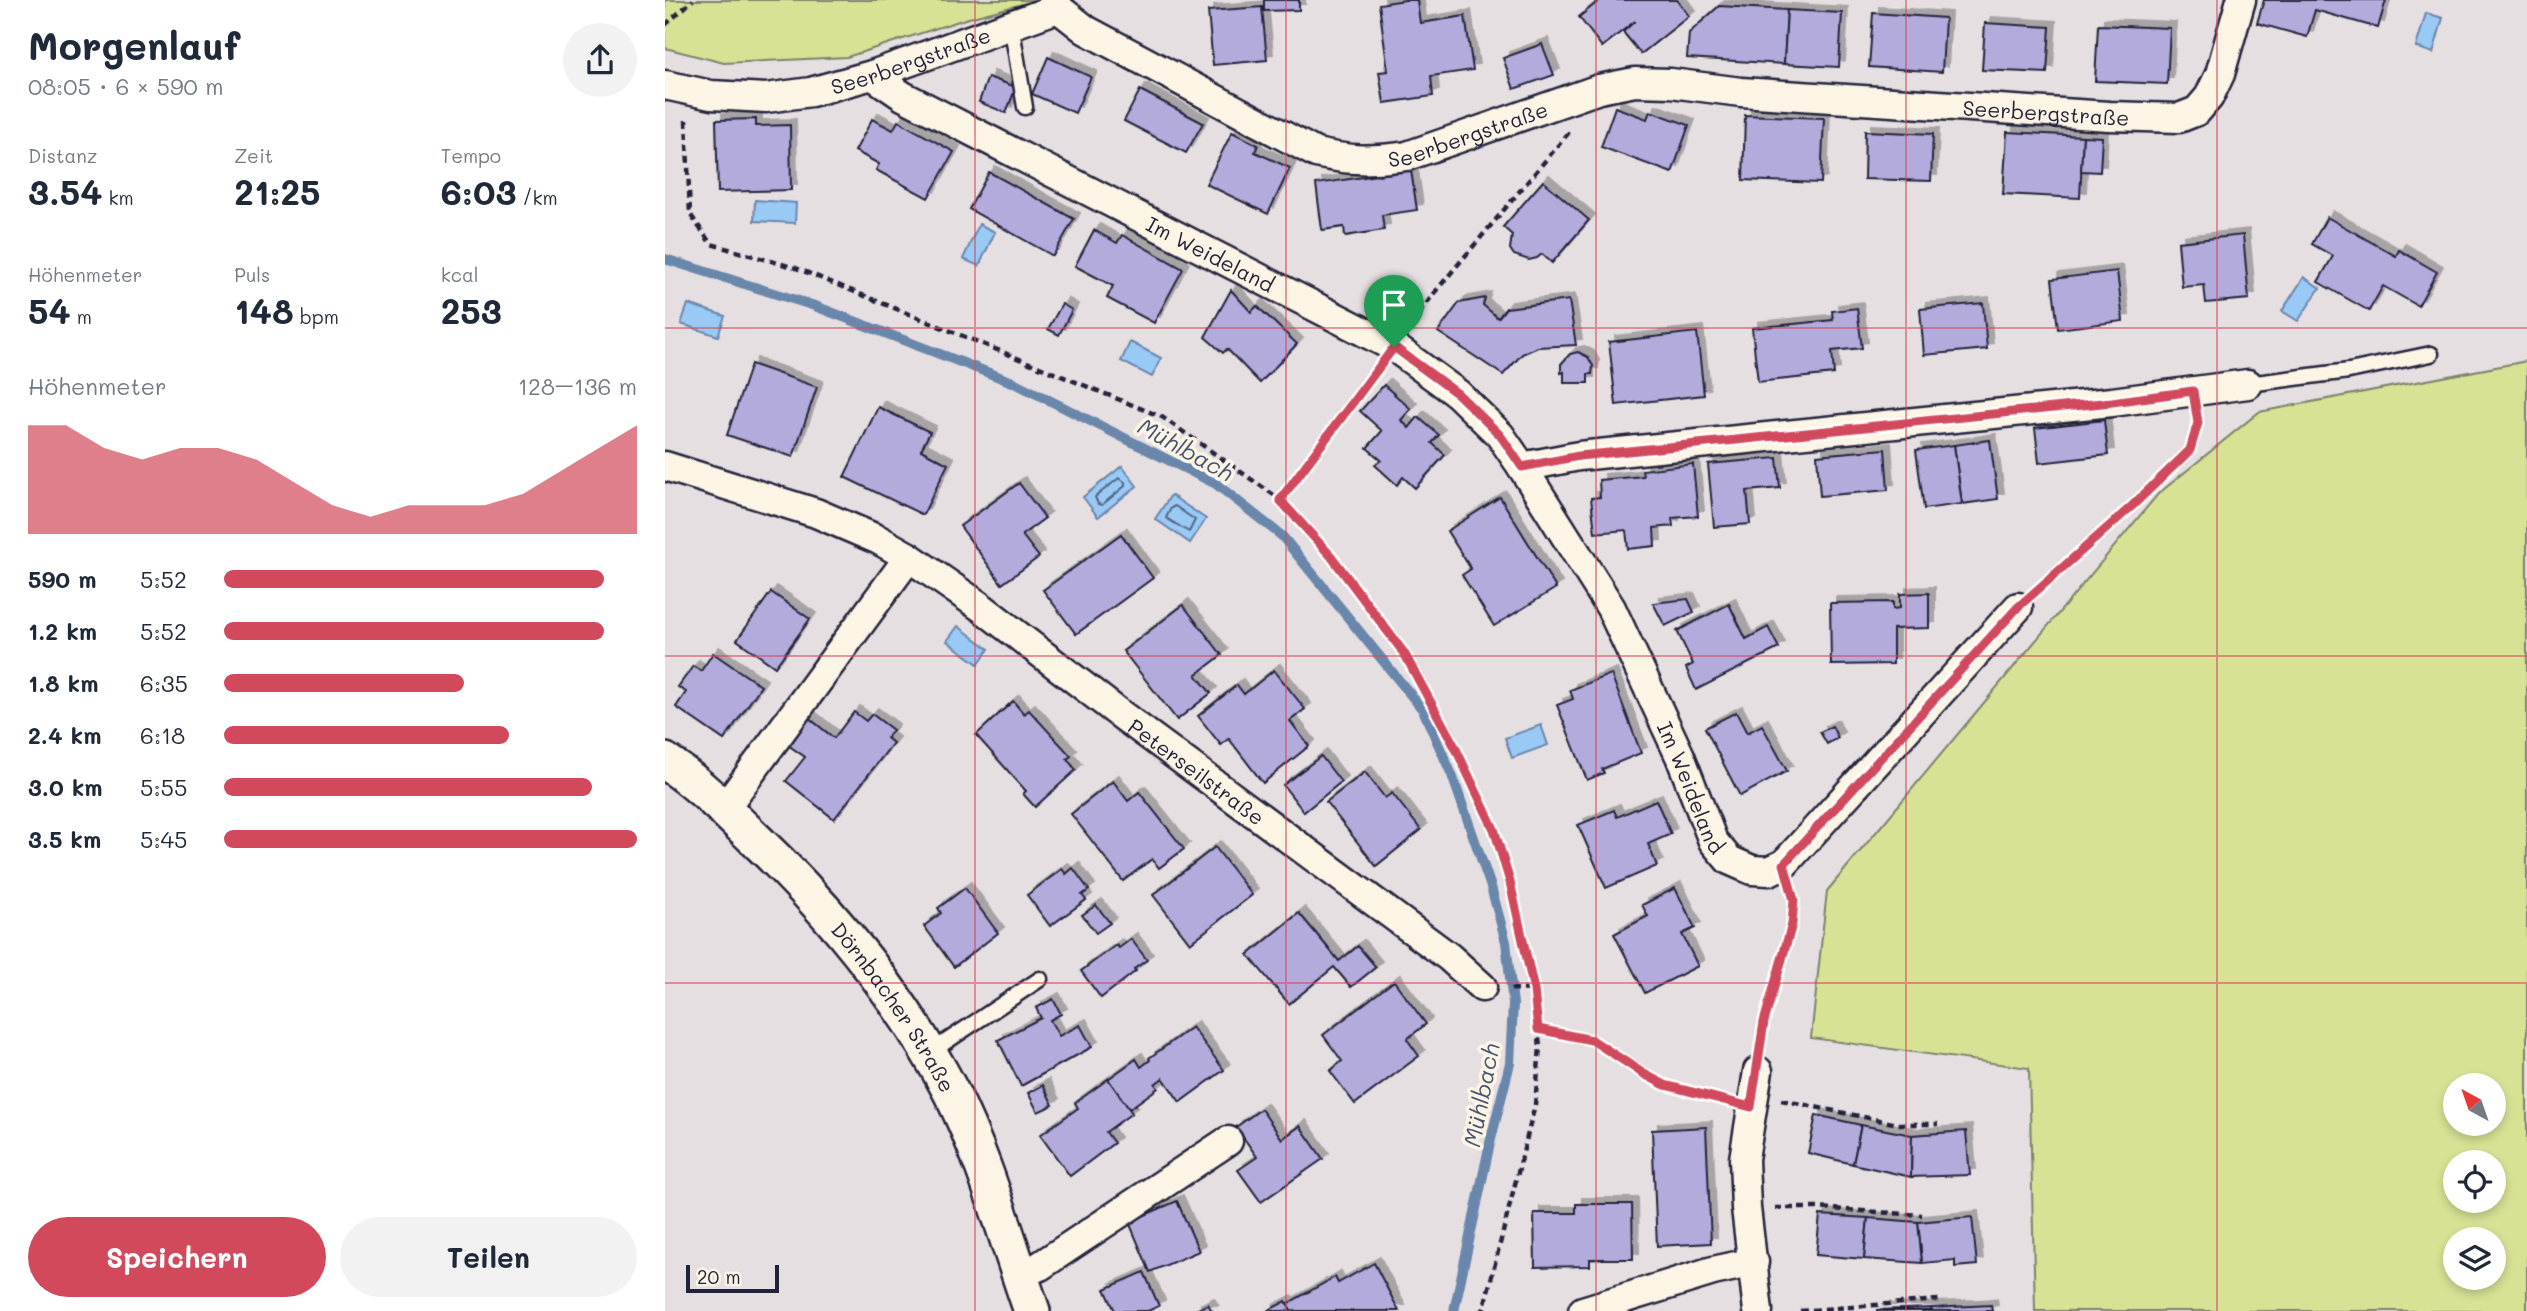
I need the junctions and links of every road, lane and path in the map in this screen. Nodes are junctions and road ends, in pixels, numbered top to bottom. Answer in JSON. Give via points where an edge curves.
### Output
{"nodes":[{"id":1,"x":693,"y":0,"type":"edge"},
{"id":2,"x":2241,"y":0,"type":"edge"},
{"id":3,"x":1069,"y":4,"type":"edge"},
{"id":4,"x":1011,"y":24,"type":"junction"},
{"id":5,"x":665,"y":25,"type":"edge"},
{"id":6,"x":872,"y":75,"type":"junction"},
{"id":7,"x":675,"y":87,"type":"edge"},
{"id":8,"x":1599,"y":89,"type":"junction"},
{"id":9,"x":1025,"y":107,"type":"dead end"},
{"id":10,"x":1394,"y":347,"type":"junction"},
{"id":11,"x":2431,"y":354,"type":"dead end"},
{"id":12,"x":2248,"y":384,"type":"joint"},
{"id":13,"x":2193,"y":391,"type":"junction"},
{"id":14,"x":665,"y":466,"type":"edge"},
{"id":15,"x":1522,"y":467,"type":"junction"},
{"id":16,"x":1280,"y":500,"type":"junction"},
{"id":17,"x":909,"y":557,"type":"junction"},
{"id":18,"x":2018,"y":607,"type":"joint"},
{"id":19,"x":665,"y":761,"type":"edge"},
{"id":20,"x":724,"y":809,"type":"junction"},
{"id":21,"x":1784,"y":864,"type":"junction"},
{"id":22,"x":1040,"y":979,"type":"dead end"},
{"id":23,"x":1482,"y":987,"type":"dead end"},
{"id":24,"x":1538,"y":1029,"type":"junction"},
{"id":25,"x":929,"y":1053,"type":"junction"},
{"id":26,"x":1754,"y":1091,"type":"junction"},
{"id":27,"x":1938,"y":1124,"type":"dead end"},
{"id":28,"x":1227,"y":1141,"type":"dead end"},
{"id":29,"x":1746,"y":1208,"type":"junction"},
{"id":30,"x":1922,"y":1215,"type":"dead end"},
{"id":31,"x":1754,"y":1262,"type":"junction"},
{"id":32,"x":1019,"y":1275,"type":"junction"},
{"id":33,"x":1939,"y":1300,"type":"dead end"},
{"id":34,"x":1032,"y":1311,"type":"edge"},
{"id":35,"x":1483,"y":1311,"type":"edge"},
{"id":36,"x":1583,"y":1311,"type":"edge"},
{"id":37,"x":1758,"y":1311,"type":"edge"},
{"id":38,"x":1800,"y":1311,"type":"edge"}],
"edges":[{"from":1,"to":5,"type":"path"},
{"from":2,"to":8,"type":"street","name":"Seerbergstraße","via":[[2209,97],[2197,111],[2179,118],[1781,95],[1671,83],[1635,82]]},
{"from":3,"to":4,"type":"street","name":"Seerbergstraße"},
{"from":3,"to":8,"type":"street","name":"Seerbergstraße","via":[[1086,30],[1316,153],[1347,160],[1407,156]]},
{"from":4,"to":6,"type":"street","name":"Seerbergstraße"},
{"from":4,"to":9,"type":"lane"},
{"from":6,"to":7,"type":"street","name":"Seerbergstraße","via":[[811,92],[765,97],[711,95]]},
{"from":6,"to":10,"type":"street","name":"Im Weideland","via":[[903,96]]},
{"from":7,"to":16,"type":"path","via":[[690,214],[711,244],[796,268],[1162,417]]},
{"from":8,"to":10,"type":"path","via":[[1590,108],[1434,292]]},
{"from":10,"to":15,"type":"street","name":"Im Weideland","via":[[1458,394],[1500,435]]},
{"from":10,"to":16,"type":"path"},
{"from":11,"to":12,"type":"lane","via":[[2350,371]]},
{"from":12,"to":13,"type":"street"},
{"from":13,"to":15,"type":"street","via":[[1579,456]]},
{"from":13,"to":18,"type":"path","via":[[2198,423],[2190,450]]},
{"from":14,"to":17,"type":"street","name":"Peterseilstraße","via":[[816,513]]},
{"from":15,"to":21,"type":"street","name":"Im Weideland","via":[[1611,608],[1680,756],[1713,841],[1730,860],[1752,870],[1769,871]]},
{"from":16,"to":24,"type":"path","via":[[1331,556],[1404,653],[1455,747],[1494,829],[1510,882]]},
{"from":17,"to":20,"type":"street"},
{"from":17,"to":23,"type":"street","name":"Peterseilstraße","via":[[1449,957]]},
{"from":18,"to":21,"type":"street"},
{"from":19,"to":20,"type":"street","name":"Dörnbacher Straße"},
{"from":20,"to":25,"type":"street","name":"Dörnbacher Straße","via":[[794,876],[844,933]]},
{"from":21,"to":26,"type":"path","via":[[1794,900],[1792,924],[1764,1022]]},
{"from":22,"to":25,"type":"lane"},
{"from":24,"to":26,"type":"path","via":[[1592,1040],[1665,1085]]},
{"from":24,"to":35,"type":"path","via":[[1535,1105]]},
{"from":25,"to":32,"type":"street","name":"Dörnbacher Straße","via":[[968,1129]]},
{"from":26,"to":27,"type":"path","via":[[1898,1124]]},
{"from":26,"to":29,"type":"street","via":[[1744,1159]]},
{"from":28,"to":32,"type":"street","via":[[1040,1266]]},
{"from":29,"to":30,"type":"path"},
{"from":29,"to":31,"type":"street"},
{"from":31,"to":36,"type":"street"},
{"from":31,"to":37,"type":"street"},
{"from":32,"to":34,"type":"street","name":"Dörnbacher Straße"},
{"from":33,"to":38,"type":"path"}]}
